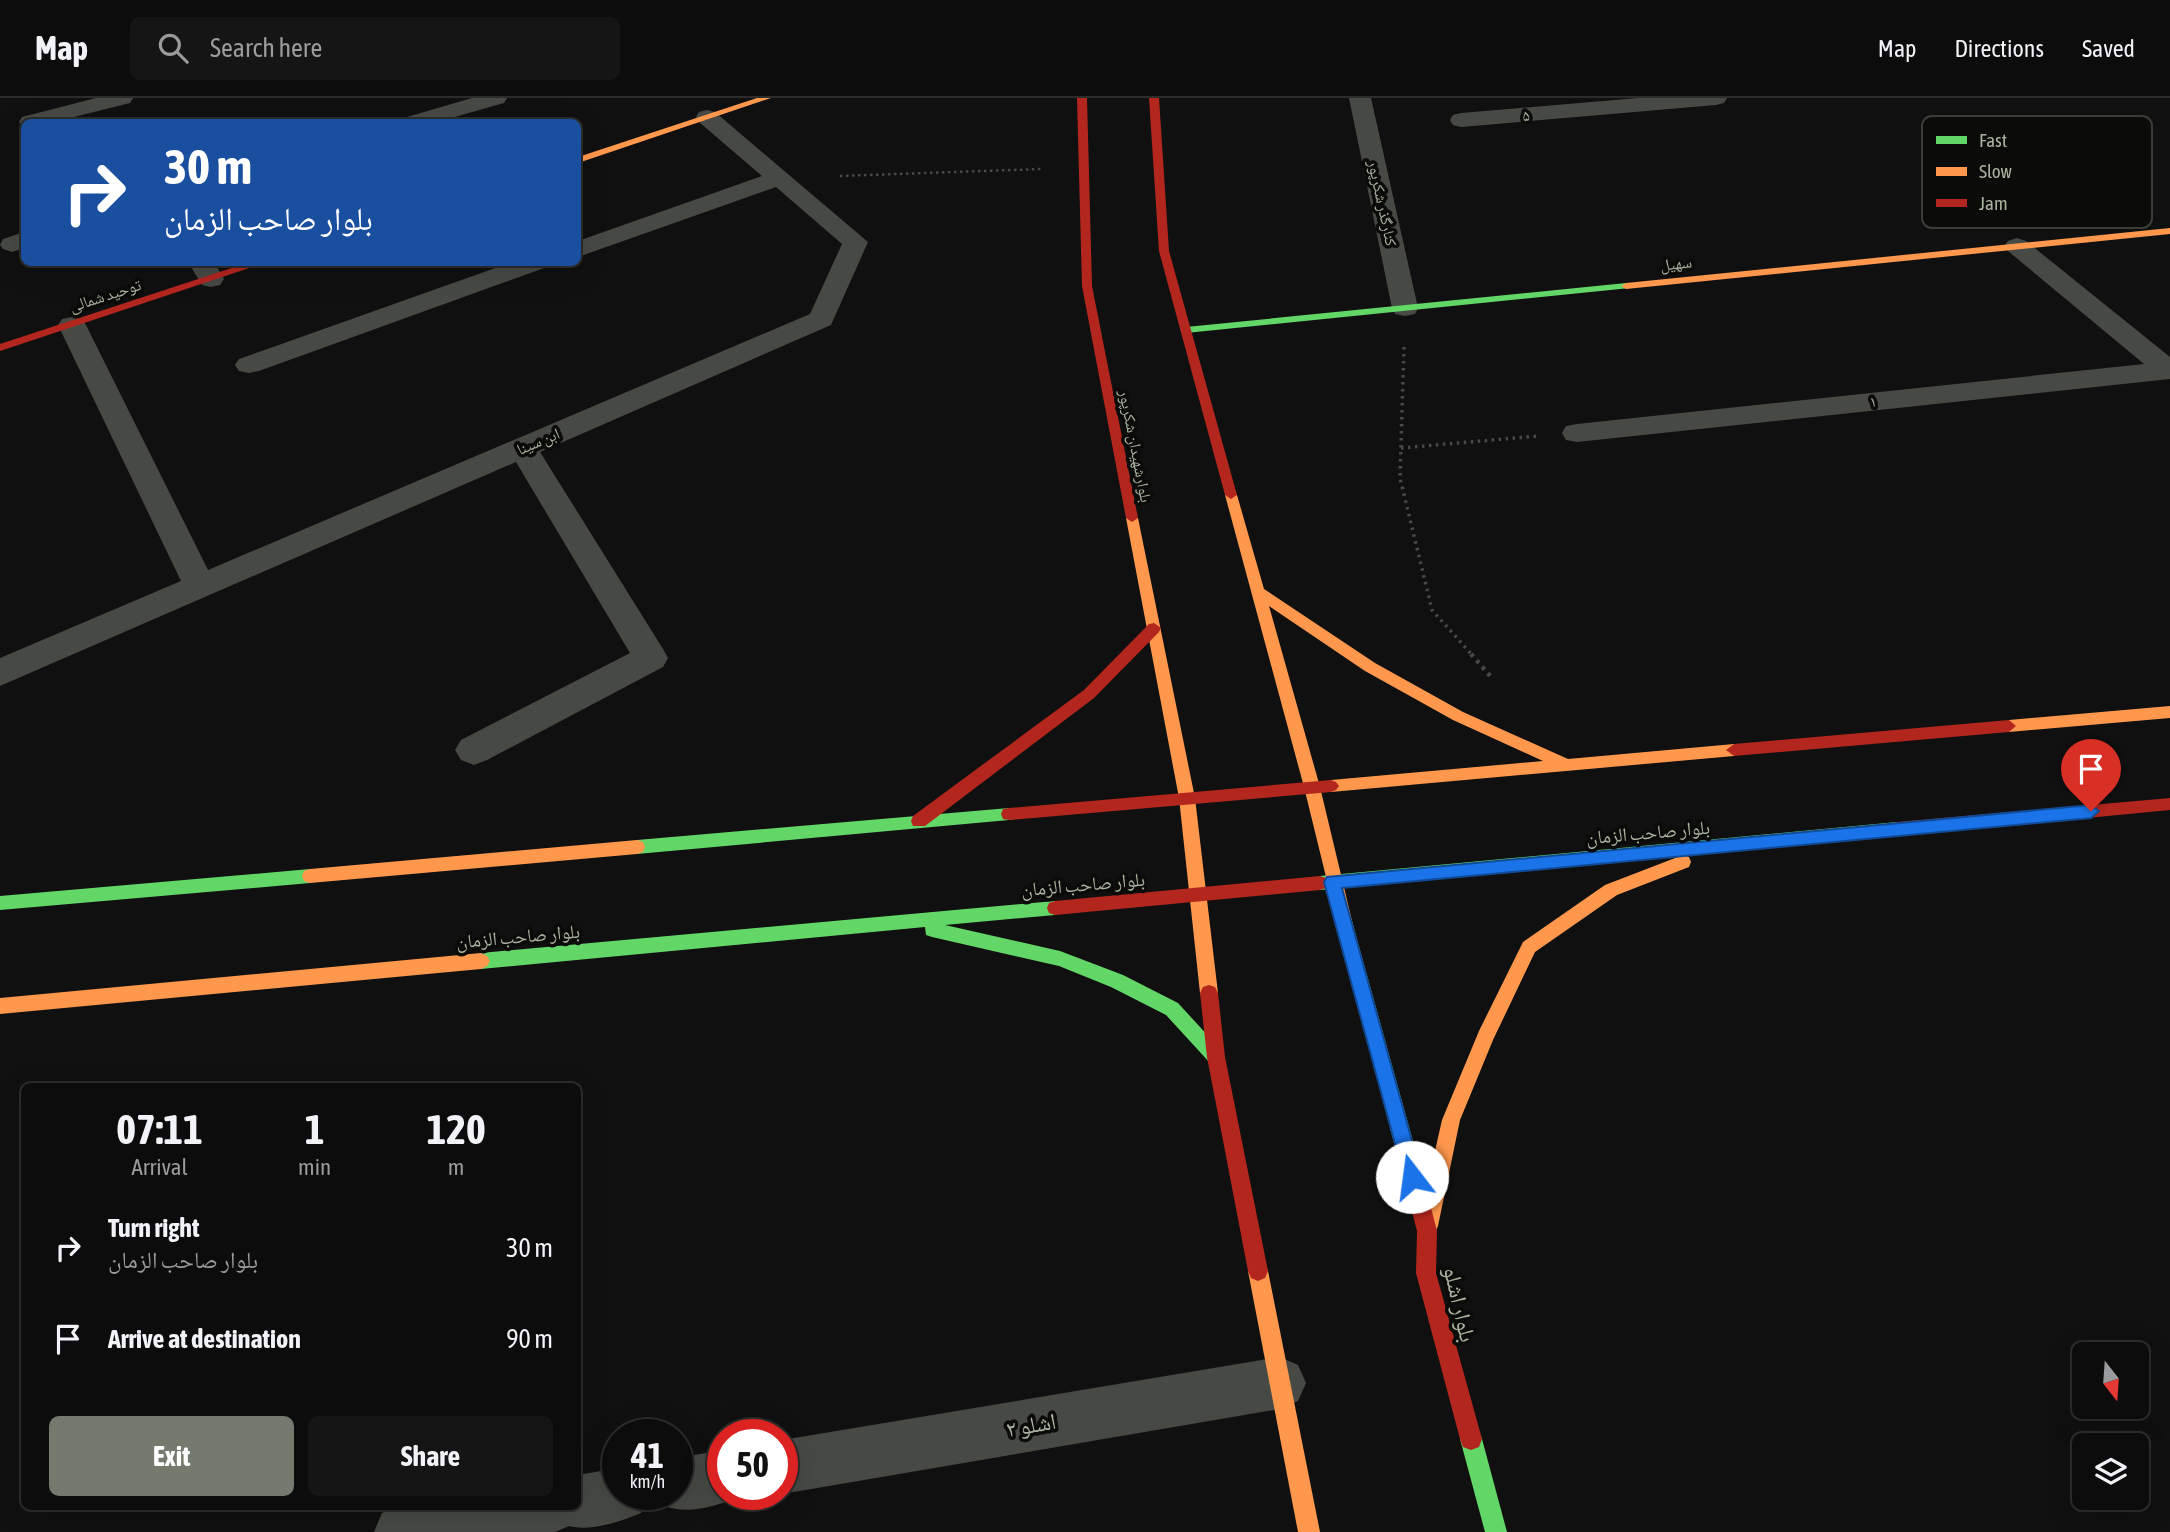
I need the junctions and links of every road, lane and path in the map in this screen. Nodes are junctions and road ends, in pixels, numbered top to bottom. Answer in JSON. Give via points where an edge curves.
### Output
{"nodes":[{"id":1,"x":496,"y":98,"type":"edge"},
{"id":2,"x":766,"y":98,"type":"edge"},
{"id":3,"x":1082,"y":98,"type":"edge"},
{"id":4,"x":1154,"y":98,"type":"edge"},
{"id":5,"x":1360,"y":98,"type":"edge"},
{"id":6,"x":1716,"y":98,"type":"edge"},
{"id":7,"x":112,"y":108,"type":"edge"},
{"id":8,"x":707,"y":117,"type":"junction"},
{"id":9,"x":54,"y":119,"type":"edge"},
{"id":10,"x":425,"y":119,"type":"edge"},
{"id":11,"x":1461,"y":120,"type":"dead end"},
{"id":12,"x":581,"y":159,"type":"edge"},
{"id":13,"x":1084,"y":168,"type":"junction"},
{"id":14,"x":779,"y":177,"type":"junction"},
{"id":15,"x":2170,"y":231,"type":"edge"},
{"id":16,"x":2017,"y":246,"type":"junction"},
{"id":17,"x":581,"y":247,"type":"edge"},
{"id":18,"x":237,"y":266,"type":"edge"},
{"id":19,"x":527,"y":266,"type":"edge"},
{"id":20,"x":206,"y":271,"type":"edge"},
{"id":21,"x":1405,"y":308,"type":"junction"},
{"id":22,"x":72,"y":325,"type":"junction"},
{"id":23,"x":1185,"y":330,"type":"junction"},
{"id":24,"x":0,"y":348,"type":"edge"},
{"id":25,"x":249,"y":365,"type":"dead end"},
{"id":26,"x":2169,"y":370,"type":"edge"},
{"id":27,"x":1577,"y":433,"type":"joint"},
{"id":28,"x":522,"y":447,"type":"junction"},
{"id":29,"x":1401,"y":448,"type":"junction"},
{"id":30,"x":200,"y":587,"type":"junction"},
{"id":31,"x":1258,"y":591,"type":"junction"},
{"id":32,"x":1154,"y":628,"type":"junction"},
{"id":33,"x":0,"y":673,"type":"edge"},
{"id":34,"x":1495,"y":682,"type":"dead end"},
{"id":35,"x":2170,"y":712,"type":"edge"},
{"id":36,"x":474,"y":750,"type":"dead end"},
{"id":37,"x":1567,"y":765,"type":"junction"},
{"id":38,"x":1312,"y":787,"type":"junction"},
{"id":39,"x":1187,"y":798,"type":"junction"},
{"id":40,"x":2170,"y":804,"type":"edge"},
{"id":41,"x":919,"y":821,"type":"junction"},
{"id":42,"x":1724,"y":846,"type":"junction"},
{"id":43,"x":1332,"y":882,"type":"junction"},
{"id":44,"x":1198,"y":894,"type":"junction"},
{"id":45,"x":0,"y":903,"type":"edge"},
{"id":46,"x":896,"y":922,"type":"junction"},
{"id":47,"x":0,"y":1006,"type":"edge"},
{"id":48,"x":1216,"y":1057,"type":"junction"},
{"id":49,"x":1427,"y":1231,"type":"junction"},
{"id":50,"x":1280,"y":1383,"type":"junction"},
{"id":51,"x":798,"y":1464,"type":"edge"},
{"id":52,"x":602,"y":1498,"type":"edge"},
{"id":53,"x":581,"y":1501,"type":"edge"},
{"id":54,"x":532,"y":1510,"type":"edge"},
{"id":55,"x":401,"y":1532,"type":"edge"},
{"id":56,"x":1309,"y":1532,"type":"edge"},
{"id":57,"x":1496,"y":1532,"type":"edge"}],
"edges":[{"from":1,"to":10,"type":"street"},
{"from":2,"to":8,"type":"main road"},
{"from":3,"to":13,"type":"main road","name":"بلوارشهیدان شکرپور"},
{"from":4,"to":23,"type":"main road","via":[[1164,251]]},
{"from":5,"to":21,"type":"street","name":"کنارگذر شکرپور"},
{"from":6,"to":11,"type":"street","name":"۵"},
{"from":7,"to":9,"type":"street"},
{"from":8,"to":12,"type":"main road"},
{"from":8,"to":14,"type":"street","name":"ابن سینا"},
{"from":13,"to":14,"type":"path"},
{"from":13,"to":32,"type":"main road","name":"بلوارشهیدان شکرپور","via":[[1087,286]]},
{"from":14,"to":17,"type":"street"},
{"from":14,"to":28,"type":"street","name":"ابن سینا","via":[[855,242],[821,318]]},
{"from":15,"to":16,"type":"main road","name":"سهیل"},
{"from":16,"to":21,"type":"main road","name":"سهیل"},
{"from":16,"to":26,"type":"street"},
{"from":18,"to":20,"type":"main road","name":"توحید شمالی"},
{"from":19,"to":25,"type":"street"},
{"from":20,"to":22,"type":"main road","name":"توحید شمالی"},
{"from":21,"to":23,"type":"main road","name":"سهیل"},
{"from":21,"to":29,"type":"path"},
{"from":22,"to":24,"type":"main road","name":"توحید شمالی"},
{"from":22,"to":30,"type":"street"},
{"from":23,"to":31,"type":"main road"},
{"from":26,"to":27,"type":"street","name":"۱"},
{"from":27,"to":29,"type":"path"},
{"from":28,"to":30,"type":"street","name":"ابن سینا"},
{"from":28,"to":36,"type":"street","via":[[651,658]]},
{"from":29,"to":34,"type":"path","via":[[1400,478],[1432,610]]},
{"from":30,"to":33,"type":"street","name":"ابن سینا"},
{"from":31,"to":37,"type":"main road","via":[[1359,660],[1458,716]]},
{"from":31,"to":38,"type":"main road"},
{"from":32,"to":39,"type":"main road","name":"بلوارشهیدان شکرپور"},
{"from":32,"to":41,"type":"main road","via":[[1089,694]]},
{"from":35,"to":37,"type":"main road"},
{"from":37,"to":38,"type":"main road"},
{"from":38,"to":39,"type":"main road"},
{"from":38,"to":43,"type":"main road","name":"بلوار اشلو"},
{"from":39,"to":41,"type":"main road"},
{"from":39,"to":44,"type":"main road","name":"بلوارشهیدان شکرپور"},
{"from":40,"to":42,"type":"main road","name":"بلوار صاحب الزمان"},
{"from":41,"to":45,"type":"main road"},
{"from":42,"to":43,"type":"main road","name":"بلوار صاحب الزمان"},
{"from":42,"to":49,"type":"main road","via":[[1611,890],[1529,947],[1451,1120]]},
{"from":43,"to":44,"type":"main road","name":"بلوار صاحب الزمان"},
{"from":43,"to":49,"type":"main road","name":"بلوار اشلو"},
{"from":44,"to":46,"type":"main road","name":"بلوار صاحب الزمان"},
{"from":44,"to":48,"type":"main road"},
{"from":46,"to":47,"type":"main road","name":"بلوار صاحب الزمان"},
{"from":46,"to":48,"type":"main road","via":[[1060,959],[1117,981],[1172,1009]]},
{"from":48,"to":50,"type":"main road"},
{"from":49,"to":57,"type":"main road","name":"بلوار اشلو","via":[[1426,1273]]},
{"from":50,"to":51,"type":"street","name":"اشلو ۲"},
{"from":50,"to":56,"type":"main road"},
{"from":52,"to":53,"type":"street"},
{"from":54,"to":55,"type":"street"}]}
